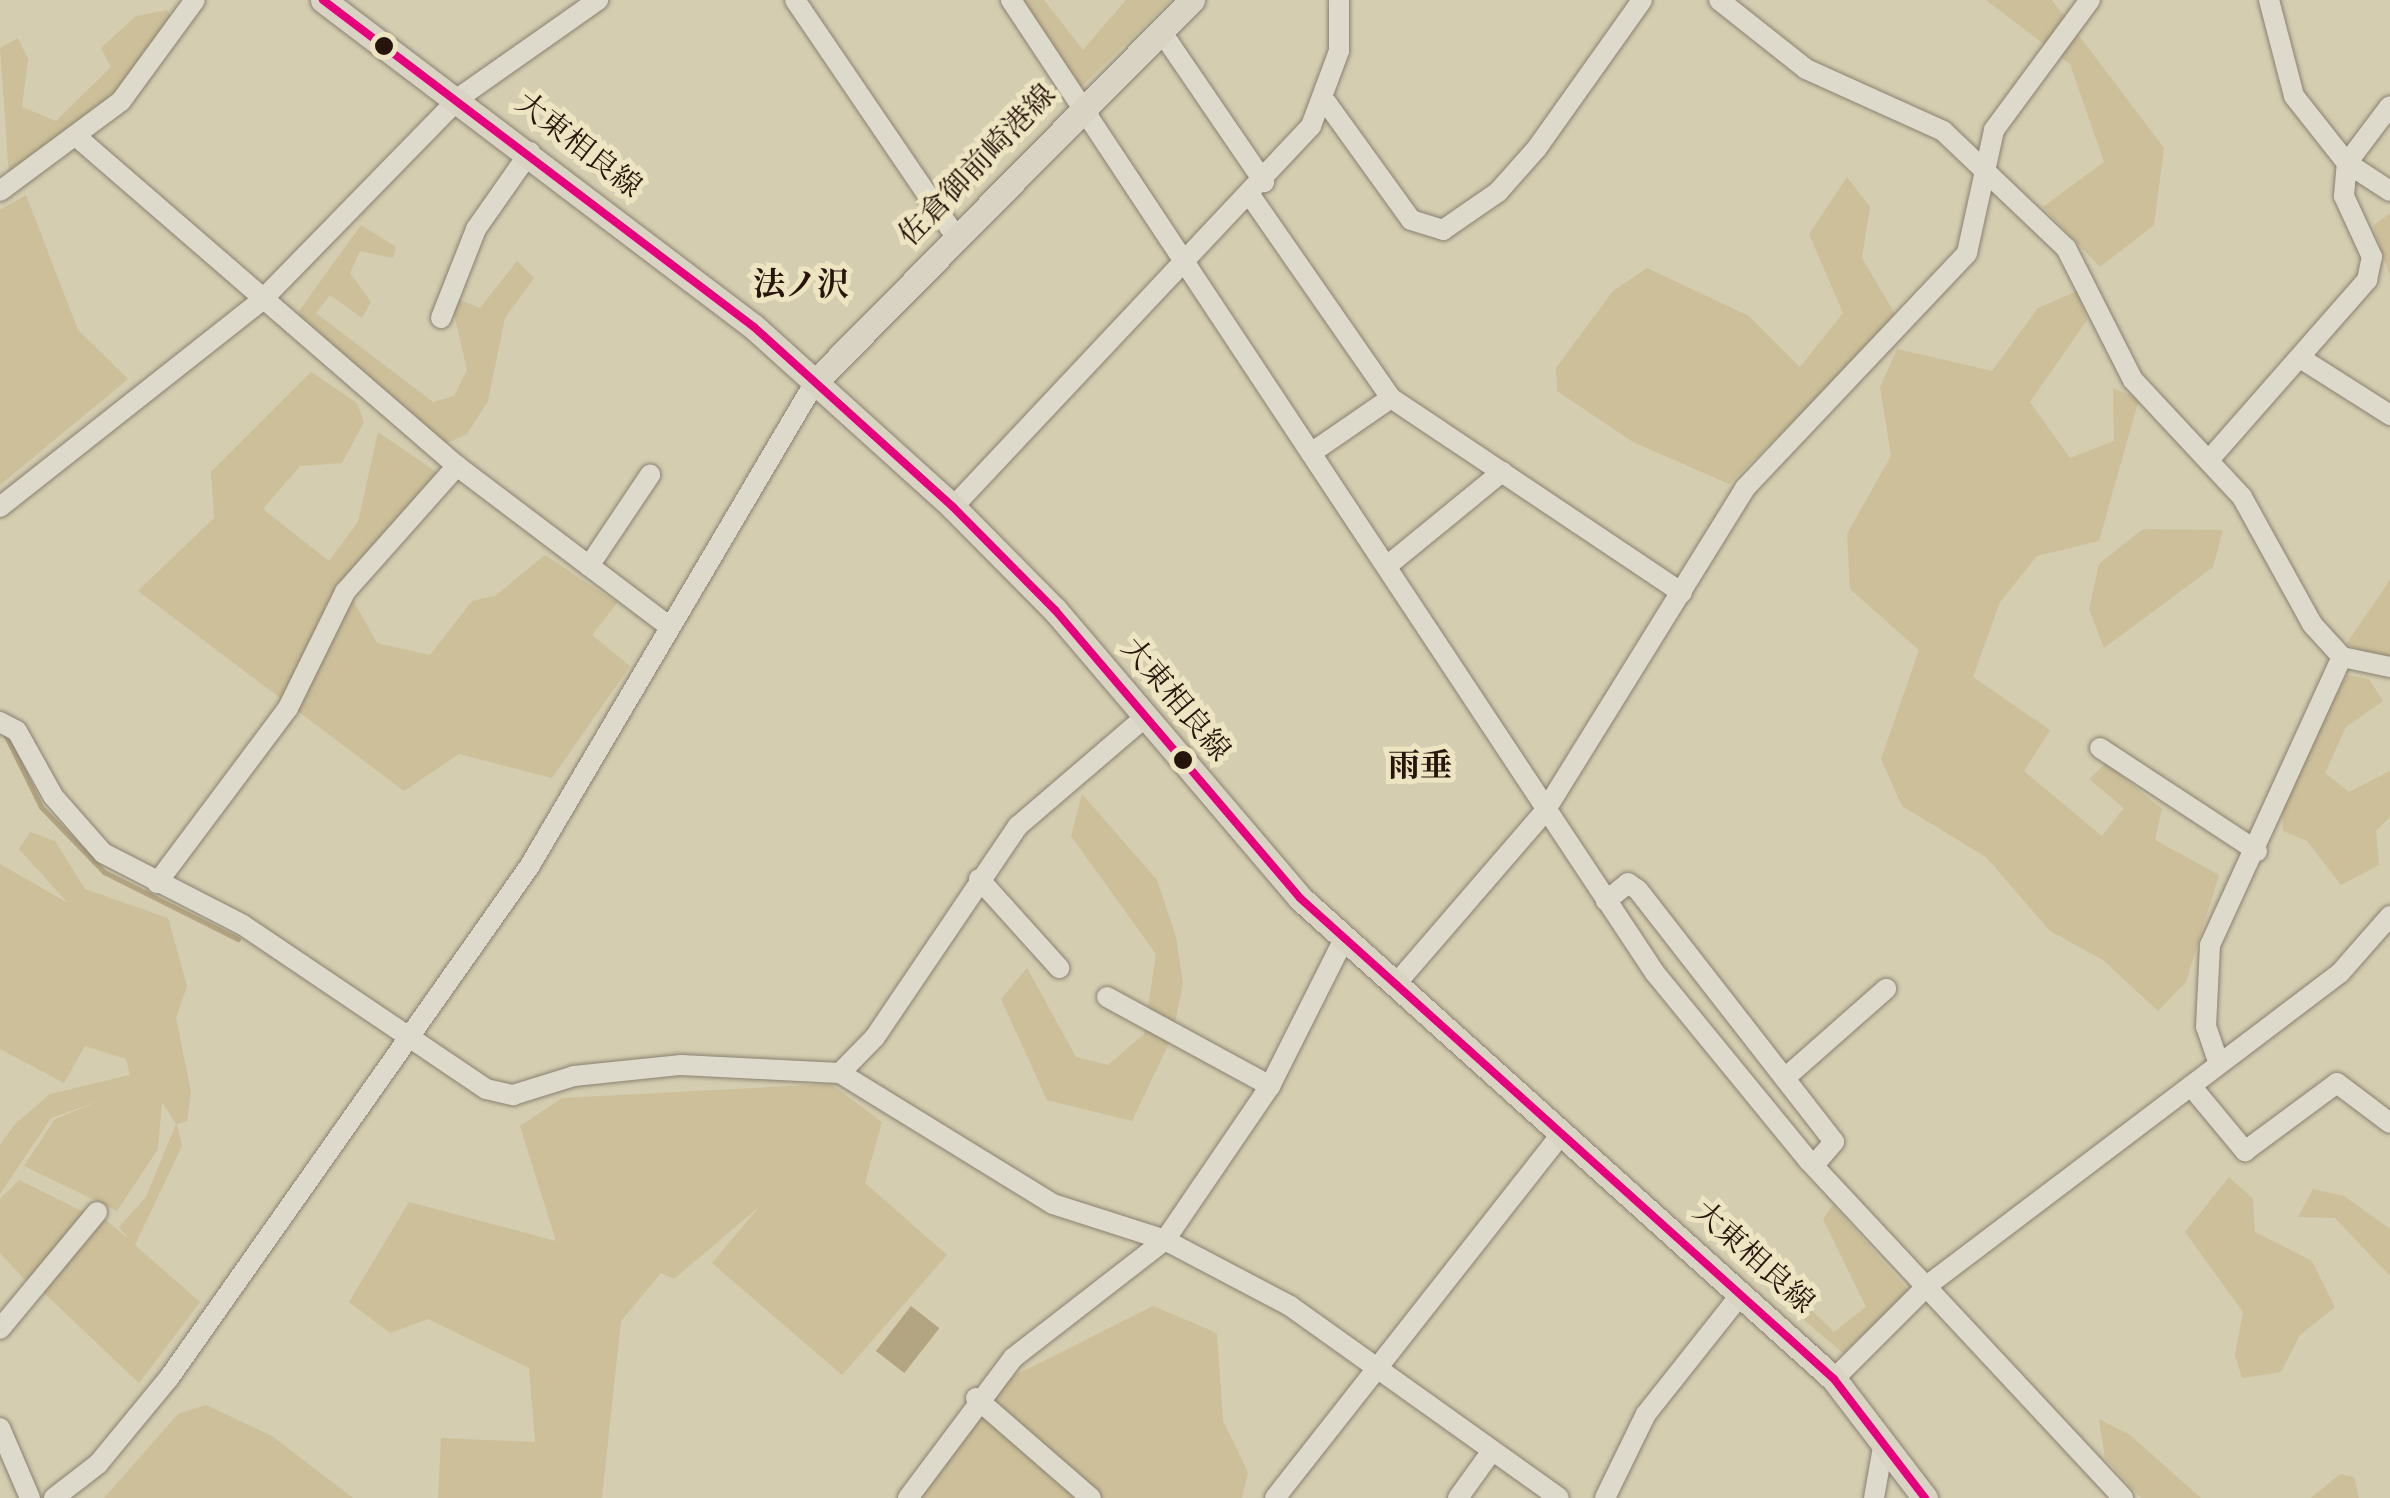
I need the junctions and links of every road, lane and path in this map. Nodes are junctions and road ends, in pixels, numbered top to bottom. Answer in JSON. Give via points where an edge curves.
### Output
{"nodes":[{"id":1,"x":195,"y":0,"type":"edge"},
{"id":2,"x":323,"y":0,"type":"edge"},
{"id":3,"x":598,"y":0,"type":"edge"},
{"id":4,"x":795,"y":0,"type":"edge"},
{"id":5,"x":1010,"y":0,"type":"edge"},
{"id":6,"x":1192,"y":0,"type":"edge"},
{"id":7,"x":1338,"y":0,"type":"edge"},
{"id":8,"x":1642,"y":0,"type":"edge"},
{"id":9,"x":1719,"y":0,"type":"edge"},
{"id":10,"x":2090,"y":0,"type":"edge"},
{"id":11,"x":2269,"y":0,"type":"edge"},
{"id":12,"x":1161,"y":31,"type":"junction"},
{"id":13,"x":460,"y":97,"type":"junction"},
{"id":14,"x":1326,"y":102,"type":"junction"},
{"id":15,"x":2390,"y":106,"type":"edge"},
{"id":16,"x":1081,"y":110,"type":"junction"},
{"id":17,"x":76,"y":137,"type":"junction"},
{"id":18,"x":530,"y":152,"type":"junction"},
{"id":19,"x":2347,"y":163,"type":"junction"},
{"id":20,"x":1982,"y":168,"type":"junction"},
{"id":21,"x":1258,"y":190,"type":"junction"},
{"id":22,"x":2390,"y":191,"type":"edge"},
{"id":23,"x":0,"y":192,"type":"edge"},
{"id":24,"x":956,"y":236,"type":"junction"},
{"id":25,"x":1182,"y":263,"type":"junction"},
{"id":26,"x":262,"y":300,"type":"junction"},
{"id":27,"x":441,"y":318,"type":"dead end"},
{"id":28,"x":2305,"y":361,"type":"junction"},
{"id":29,"x":815,"y":382,"type":"junction"},
{"id":30,"x":1391,"y":398,"type":"junction"},
{"id":31,"x":2390,"y":415,"type":"edge"},
{"id":32,"x":1311,"y":453,"type":"junction"},
{"id":33,"x":2209,"y":460,"type":"junction"},
{"id":34,"x":457,"y":466,"type":"junction"},
{"id":35,"x":1502,"y":472,"type":"junction"},
{"id":36,"x":650,"y":476,"type":"dead end"},
{"id":37,"x":0,"y":507,"type":"edge"},
{"id":38,"x":953,"y":507,"type":"junction"},
{"id":39,"x":588,"y":566,"type":"junction"},
{"id":40,"x":1387,"y":566,"type":"junction"},
{"id":41,"x":1682,"y":593,"type":"junction"},
{"id":42,"x":670,"y":627,"type":"junction"},
{"id":43,"x":2342,"y":657,"type":"junction"},
{"id":44,"x":2390,"y":667,"type":"edge"},
{"id":45,"x":1145,"y":717,"type":"junction"},
{"id":46,"x":4,"y":724,"type":"edge"},
{"id":47,"x":2100,"y":748,"type":"dead end"},
{"id":48,"x":1546,"y":811,"type":"junction"},
{"id":49,"x":2257,"y":850,"type":"junction"},
{"id":50,"x":979,"y":879,"type":"junction"},
{"id":51,"x":157,"y":883,"type":"junction"},
{"id":52,"x":1606,"y":900,"type":"junction"},
{"id":53,"x":2390,"y":916,"type":"edge"},
{"id":54,"x":1344,"y":939,"type":"junction"},
{"id":55,"x":1059,"y":968,"type":"dead end"},
{"id":56,"x":1396,"y":985,"type":"junction"},
{"id":57,"x":1886,"y":989,"type":"dead end"},
{"id":58,"x":1108,"y":996,"type":"dead end"},
{"id":59,"x":411,"y":1035,"type":"junction"},
{"id":60,"x":2220,"y":1064,"type":"junction"},
{"id":61,"x":840,"y":1074,"type":"junction"},
{"id":62,"x":1785,"y":1078,"type":"junction"},
{"id":63,"x":1270,"y":1086,"type":"junction"},
{"id":64,"x":2191,"y":1086,"type":"junction"},
{"id":65,"x":2390,"y":1123,"type":"edge"},
{"id":66,"x":1562,"y":1132,"type":"junction"},
{"id":67,"x":1814,"y":1165,"type":"junction"},
{"id":68,"x":97,"y":1212,"type":"dead end"},
{"id":69,"x":1165,"y":1240,"type":"junction"},
{"id":70,"x":1928,"y":1285,"type":"junction"},
{"id":71,"x":1742,"y":1293,"type":"junction"},
{"id":72,"x":0,"y":1329,"type":"edge"},
{"id":73,"x":1385,"y":1368,"type":"junction"},
{"id":74,"x":1834,"y":1379,"type":"junction"},
{"id":75,"x":976,"y":1398,"type":"junction"},
{"id":76,"x":0,"y":1428,"type":"edge"},
{"id":77,"x":1884,"y":1441,"type":"junction"},
{"id":78,"x":1492,"y":1452,"type":"junction"},
{"id":79,"x":30,"y":1498,"type":"edge"},
{"id":80,"x":54,"y":1498,"type":"edge"},
{"id":81,"x":908,"y":1498,"type":"edge"},
{"id":82,"x":1091,"y":1498,"type":"edge"},
{"id":83,"x":1275,"y":1498,"type":"edge"},
{"id":84,"x":1458,"y":1498,"type":"edge"},
{"id":85,"x":1559,"y":1498,"type":"edge"},
{"id":86,"x":1605,"y":1498,"type":"edge"},
{"id":87,"x":1874,"y":1498,"type":"edge"},
{"id":88,"x":1925,"y":1498,"type":"edge"},
{"id":89,"x":2123,"y":1498,"type":"edge"}],
"edges":[{"from":1,"to":17,"type":"street","via":[[122,100]]},
{"from":2,"to":13,"type":"main road","name":"大東相良線"},
{"from":3,"to":13,"type":"street"},
{"from":4,"to":24,"type":"street"},
{"from":5,"to":16,"type":"street"},
{"from":6,"to":12,"type":"main road","name":"佐倉御前崎港線"},
{"from":7,"to":14,"type":"street"},
{"from":8,"to":14,"type":"street","via":[[1537,148],[1498,192],[1442,230],[1412,220]]},
{"from":9,"to":20,"type":"street","via":[[1774,50],[1943,131]]},
{"from":10,"to":20,"type":"street","via":[[1994,130]]},
{"from":11,"to":19,"type":"street","via":[[2294,96]]},
{"from":12,"to":16,"type":"main road","name":"佐倉御前崎港線"},
{"from":12,"to":21,"type":"street"},
{"from":13,"to":18,"type":"main road","name":"大東相良線"},
{"from":13,"to":26,"type":"street"},
{"from":14,"to":21,"type":"street"},
{"from":15,"to":19,"type":"street"},
{"from":16,"to":24,"type":"main road","name":"佐倉御前崎港線"},
{"from":16,"to":25,"type":"street"},
{"from":17,"to":23,"type":"street"},
{"from":17,"to":26,"type":"street"},
{"from":18,"to":27,"type":"street","via":[[476,229]]},
{"from":18,"to":29,"type":"main road","name":"大東相良線"},
{"from":19,"to":22,"type":"street"},
{"from":19,"to":28,"type":"street","via":[[2344,196],[2372,258],[2367,280]]},
{"from":20,"to":33,"type":"street","via":[[2082,266],[2132,380]]},
{"from":20,"to":41,"type":"street","via":[[1967,254],[1745,488]]},
{"from":21,"to":25,"type":"street"},
{"from":21,"to":30,"type":"street"},
{"from":24,"to":29,"type":"main road","name":"佐倉御前崎港線"},
{"from":25,"to":32,"type":"street"},
{"from":25,"to":38,"type":"street"},
{"from":26,"to":34,"type":"street"},
{"from":26,"to":37,"type":"street"},
{"from":28,"to":31,"type":"street"},
{"from":28,"to":33,"type":"street"},
{"from":29,"to":38,"type":"main road","name":"大東相良線"},
{"from":29,"to":42,"type":"street"},
{"from":30,"to":32,"type":"street"},
{"from":30,"to":35,"type":"street"},
{"from":32,"to":40,"type":"street"},
{"from":33,"to":43,"type":"street"},
{"from":34,"to":39,"type":"street"},
{"from":34,"to":51,"type":"street","via":[[345,592],[288,708]]},
{"from":35,"to":40,"type":"street"},
{"from":35,"to":41,"type":"street"},
{"from":36,"to":39,"type":"street"},
{"from":38,"to":45,"type":"main road","name":"大東相良線"},
{"from":39,"to":42,"type":"street"},
{"from":40,"to":48,"type":"street"},
{"from":41,"to":48,"type":"street"},
{"from":42,"to":59,"type":"street","via":[[529,867]]},
{"from":43,"to":44,"type":"street"},
{"from":43,"to":49,"type":"street"},
{"from":45,"to":50,"type":"street","via":[[1018,826]]},
{"from":45,"to":54,"type":"main road","name":"大東相良線"},
{"from":46,"to":51,"type":"street","via":[[83,834]]},
{"from":47,"to":49,"type":"street"},
{"from":48,"to":52,"type":"street"},
{"from":48,"to":56,"type":"street"},
{"from":49,"to":60,"type":"street","via":[[2210,945],[2206,1027]]},
{"from":50,"to":55,"type":"street"},
{"from":50,"to":61,"type":"street","via":[[876,1037]]},
{"from":51,"to":59,"type":"street","via":[[244,925]]},
{"from":52,"to":62,"type":"street","via":[[1628,884],[1638,890]]},
{"from":52,"to":67,"type":"street","via":[[1711,1047]]},
{"from":53,"to":60,"type":"street","via":[[2340,973]]},
{"from":54,"to":56,"type":"main road","name":"大東相良線"},
{"from":54,"to":63,"type":"street"},
{"from":56,"to":66,"type":"main road","name":"大東相良線"},
{"from":57,"to":62,"type":"street"},
{"from":58,"to":63,"type":"street"},
{"from":59,"to":61,"type":"street","via":[[486,1089],[513,1095],[574,1076],[681,1065]]},
{"from":59,"to":80,"type":"street","via":[[159,1392],[98,1464]]},
{"from":60,"to":64,"type":"street"},
{"from":61,"to":69,"type":"street","via":[[1054,1204]]},
{"from":62,"to":67,"type":"street","via":[[1834,1142]]},
{"from":63,"to":69,"type":"street"},
{"from":64,"to":65,"type":"street","via":[[2244,1151],[2337,1083]]},
{"from":64,"to":70,"type":"street"},
{"from":66,"to":71,"type":"main road","name":"大東相良線"},
{"from":66,"to":73,"type":"street"},
{"from":67,"to":70,"type":"street"},
{"from":68,"to":72,"type":"street"},
{"from":69,"to":73,"type":"street"},
{"from":69,"to":75,"type":"street","via":[[1012,1358]]},
{"from":70,"to":74,"type":"street"},
{"from":70,"to":89,"type":"street"},
{"from":71,"to":74,"type":"main road","name":"大東相良線"},
{"from":71,"to":86,"type":"street","via":[[1646,1414]]},
{"from":73,"to":78,"type":"street"},
{"from":73,"to":83,"type":"street"},
{"from":74,"to":77,"type":"main road","name":"大東相良線"},
{"from":75,"to":81,"type":"street"},
{"from":75,"to":82,"type":"street"},
{"from":76,"to":79,"type":"street"},
{"from":77,"to":87,"type":"street"},
{"from":77,"to":88,"type":"main road","name":"大東相良線"},
{"from":78,"to":84,"type":"street"},
{"from":78,"to":85,"type":"street"}]}
